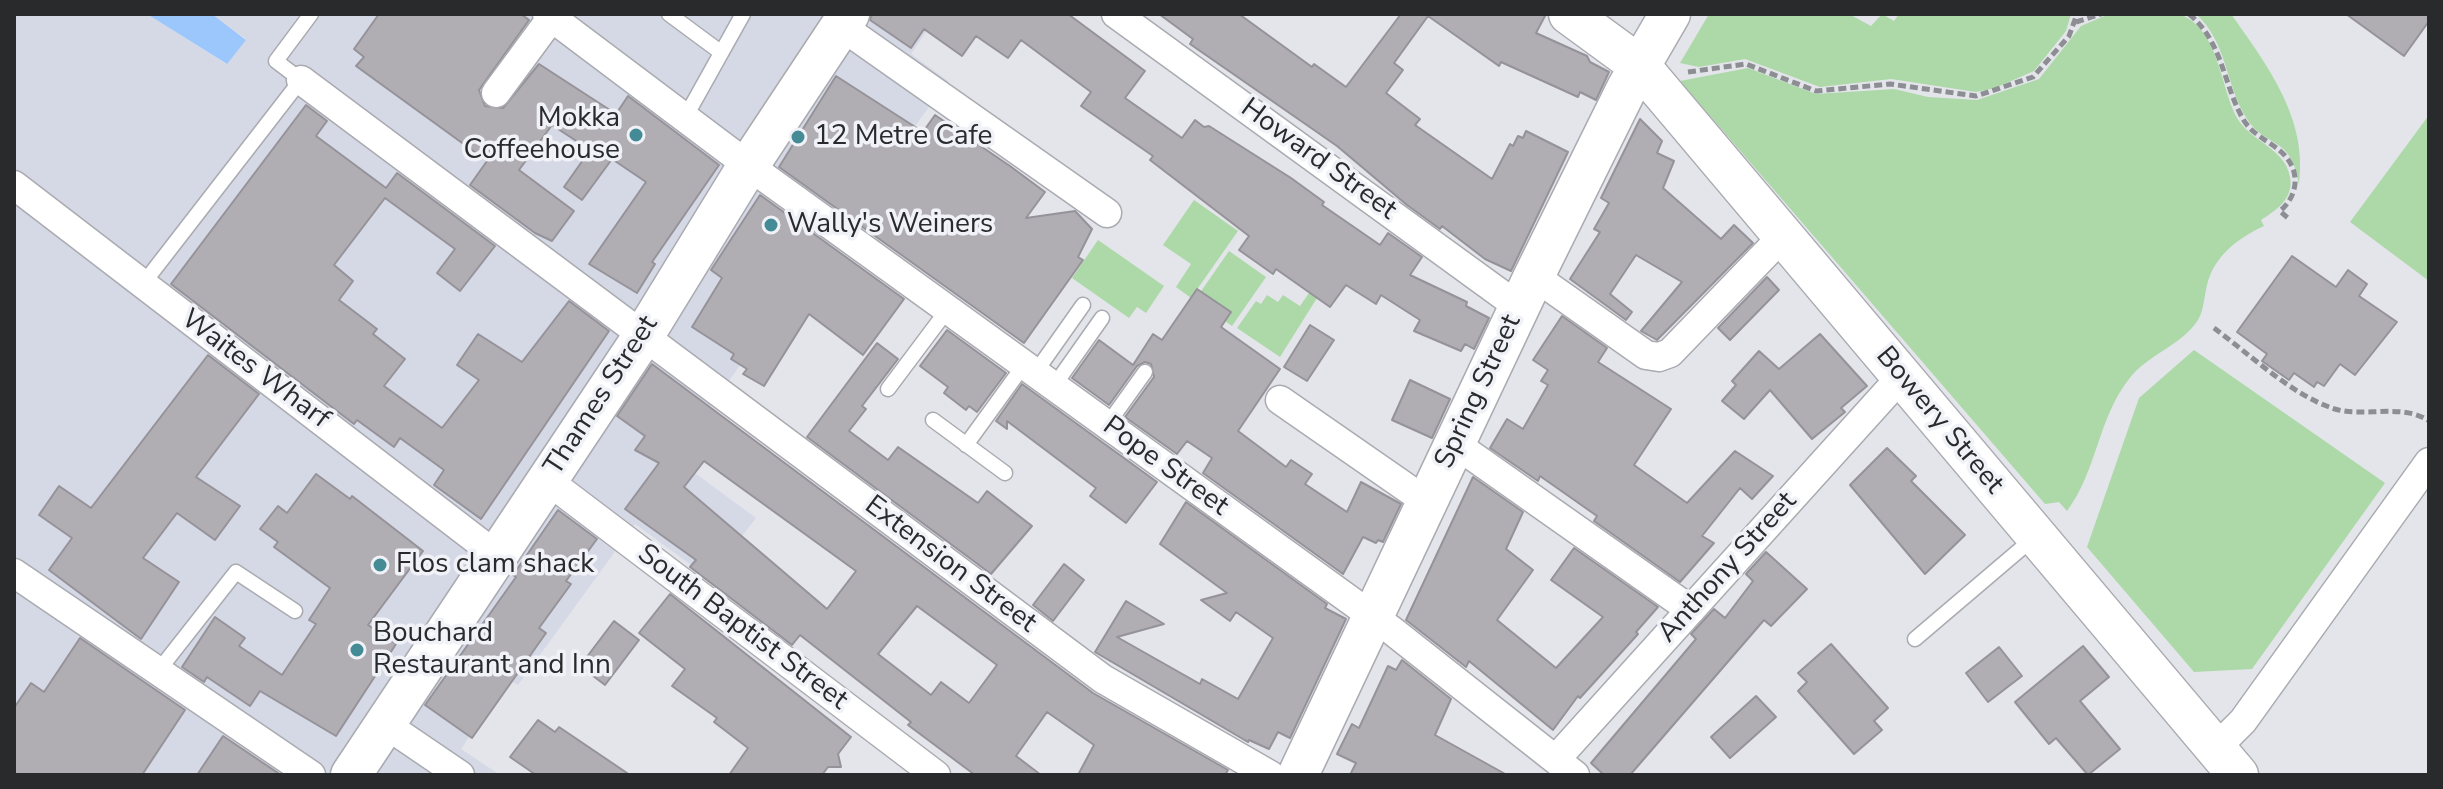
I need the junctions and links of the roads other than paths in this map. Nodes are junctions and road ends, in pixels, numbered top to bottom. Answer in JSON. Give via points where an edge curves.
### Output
{"nodes":[{"id":1,"x":311,"y":14,"type":"edge"},
{"id":2,"x":669,"y":14,"type":"edge"},
{"id":3,"x":743,"y":14,"type":"edge"},
{"id":4,"x":1116,"y":14,"type":"edge"},
{"id":5,"x":1569,"y":14,"type":"edge"},
{"id":6,"x":1670,"y":14,"type":"edge"},
{"id":7,"x":550,"y":16,"type":"edge"},
{"id":8,"x":845,"y":20,"type":"edge"},
{"id":9,"x":719,"y":51,"type":"junction"},
{"id":10,"x":1659,"y":68,"type":"junction"},
{"id":11,"x":301,"y":80,"type":"junction"},
{"id":12,"x":496,"y":93,"type":"dead end"},
{"id":13,"x":686,"y":116,"type":"junction"},
{"id":14,"x":749,"y":166,"type":"junction"},
{"id":15,"x":14,"y":185,"type":"edge"},
{"id":16,"x":1107,"y":213,"type":"dead end"},
{"id":17,"x":1782,"y":237,"type":"junction"},
{"id":18,"x":143,"y":284,"type":"junction"},
{"id":19,"x":1526,"y":292,"type":"junction"},
{"id":20,"x":1083,"y":305,"type":"dead end"},
{"id":21,"x":948,"y":309,"type":"junction"},
{"id":22,"x":1102,"y":318,"type":"dead end"},
{"id":23,"x":644,"y":335,"type":"junction"},
{"id":24,"x":1145,"y":372,"type":"dead end"},
{"id":25,"x":1038,"y":375,"type":"junction"},
{"id":26,"x":1901,"y":377,"type":"junction"},
{"id":27,"x":888,"y":389,"type":"dead end"},
{"id":28,"x":1280,"y":400,"type":"dead end"},
{"id":29,"x":933,"y":420,"type":"dead end"},
{"id":30,"x":1107,"y":425,"type":"junction"},
{"id":31,"x":1454,"y":443,"type":"junction"},
{"id":32,"x":966,"y":445,"type":"junction"},
{"id":33,"x":2429,"y":462,"type":"edge"},
{"id":34,"x":1005,"y":473,"type":"dead end"},
{"id":35,"x":547,"y":480,"type":"junction"},
{"id":36,"x":1427,"y":502,"type":"junction"},
{"id":37,"x":2036,"y":536,"type":"junction"},
{"id":38,"x":496,"y":555,"type":"junction"},
{"id":39,"x":14,"y":573,"type":"edge"},
{"id":40,"x":1691,"y":610,"type":"junction"},
{"id":41,"x":295,"y":611,"type":"dead end"},
{"id":42,"x":1371,"y":616,"type":"junction"},
{"id":43,"x":1915,"y":639,"type":"dead end"},
{"id":44,"x":159,"y":670,"type":"junction"},
{"id":45,"x":385,"y":724,"type":"junction"},
{"id":46,"x":2227,"y":762,"type":"edge"},
{"id":47,"x":1565,"y":767,"type":"edge"},
{"id":48,"x":311,"y":775,"type":"edge"},
{"id":49,"x":351,"y":775,"type":"edge"},
{"id":50,"x":460,"y":775,"type":"edge"},
{"id":51,"x":936,"y":775,"type":"edge"},
{"id":52,"x":1270,"y":775,"type":"edge"},
{"id":53,"x":1298,"y":775,"type":"edge"}],
"edges":[{"from":1,"to":11,"type":"lane","via":[[276,61]]},
{"from":2,"to":9,"type":"lane"},
{"from":3,"to":9,"type":"lane"},
{"from":4,"to":19,"type":"street","name":"Howard Street"},
{"from":5,"to":10,"type":"main road","name":"Bowery Street"},
{"from":6,"to":10,"type":"main road","name":"Spring Street"},
{"from":7,"to":12,"type":"street"},
{"from":7,"to":13,"type":"street","name":"Pope Street"},
{"from":8,"to":14,"type":"main road","name":"Thames Street"},
{"from":8,"to":16,"type":"street"},
{"from":9,"to":13,"type":"lane"},
{"from":10,"to":17,"type":"main road","name":"Bowery Street"},
{"from":10,"to":19,"type":"main road","name":"Spring Street"},
{"from":11,"to":18,"type":"lane"},
{"from":11,"to":23,"type":"street","name":"Extension Street"},
{"from":13,"to":14,"type":"street","name":"Pope Street"},
{"from":14,"to":21,"type":"street","name":"Pope Street"},
{"from":14,"to":23,"type":"main road","name":"Thames Street"},
{"from":15,"to":18,"type":"street","name":"Waites Wharf"},
{"from":17,"to":19,"type":"street","name":"Howard Street","via":[[1670,353],[1659,357]]},
{"from":17,"to":26,"type":"main road","name":"Bowery Street"},
{"from":18,"to":38,"type":"street","name":"Waites Wharf"},
{"from":19,"to":31,"type":"main road","name":"Spring Street"},
{"from":20,"to":25,"type":"lane"},
{"from":21,"to":25,"type":"street","name":"Pope Street"},
{"from":21,"to":27,"type":"lane"},
{"from":22,"to":25,"type":"lane"},
{"from":23,"to":35,"type":"main road","name":"Thames Street"},
{"from":23,"to":52,"type":"street","name":"Extension Street","via":[[1103,679]]},
{"from":24,"to":30,"type":"lane"},
{"from":25,"to":30,"type":"street","name":"Pope Street"},
{"from":25,"to":32,"type":"lane"},
{"from":26,"to":37,"type":"main road","name":"Bowery Street"},
{"from":26,"to":40,"type":"street","name":"Anthony Street"},
{"from":28,"to":36,"type":"street"},
{"from":29,"to":32,"type":"lane"},
{"from":30,"to":42,"type":"street","name":"Pope Street"},
{"from":31,"to":36,"type":"main road","name":"Spring Street"},
{"from":31,"to":40,"type":"street"},
{"from":32,"to":34,"type":"lane"},
{"from":33,"to":46,"type":"street","via":[[2243,721]]},
{"from":35,"to":38,"type":"main road","name":"Thames Street"},
{"from":35,"to":51,"type":"street","name":"South Baptist Street"},
{"from":36,"to":42,"type":"main road","name":"Spring Street"},
{"from":37,"to":43,"type":"lane"},
{"from":37,"to":46,"type":"main road","name":"Bowery Street"},
{"from":38,"to":45,"type":"main road","name":"Thames Street"},
{"from":39,"to":44,"type":"street"},
{"from":40,"to":47,"type":"street","name":"Anthony Street"},
{"from":41,"to":44,"type":"lane","via":[[236,572]]},
{"from":42,"to":47,"type":"street","name":"Pope Street"},
{"from":42,"to":53,"type":"main road","name":"Spring Street"},
{"from":44,"to":48,"type":"street"},
{"from":45,"to":49,"type":"main road","name":"Thames Street"},
{"from":45,"to":50,"type":"street"}]}
